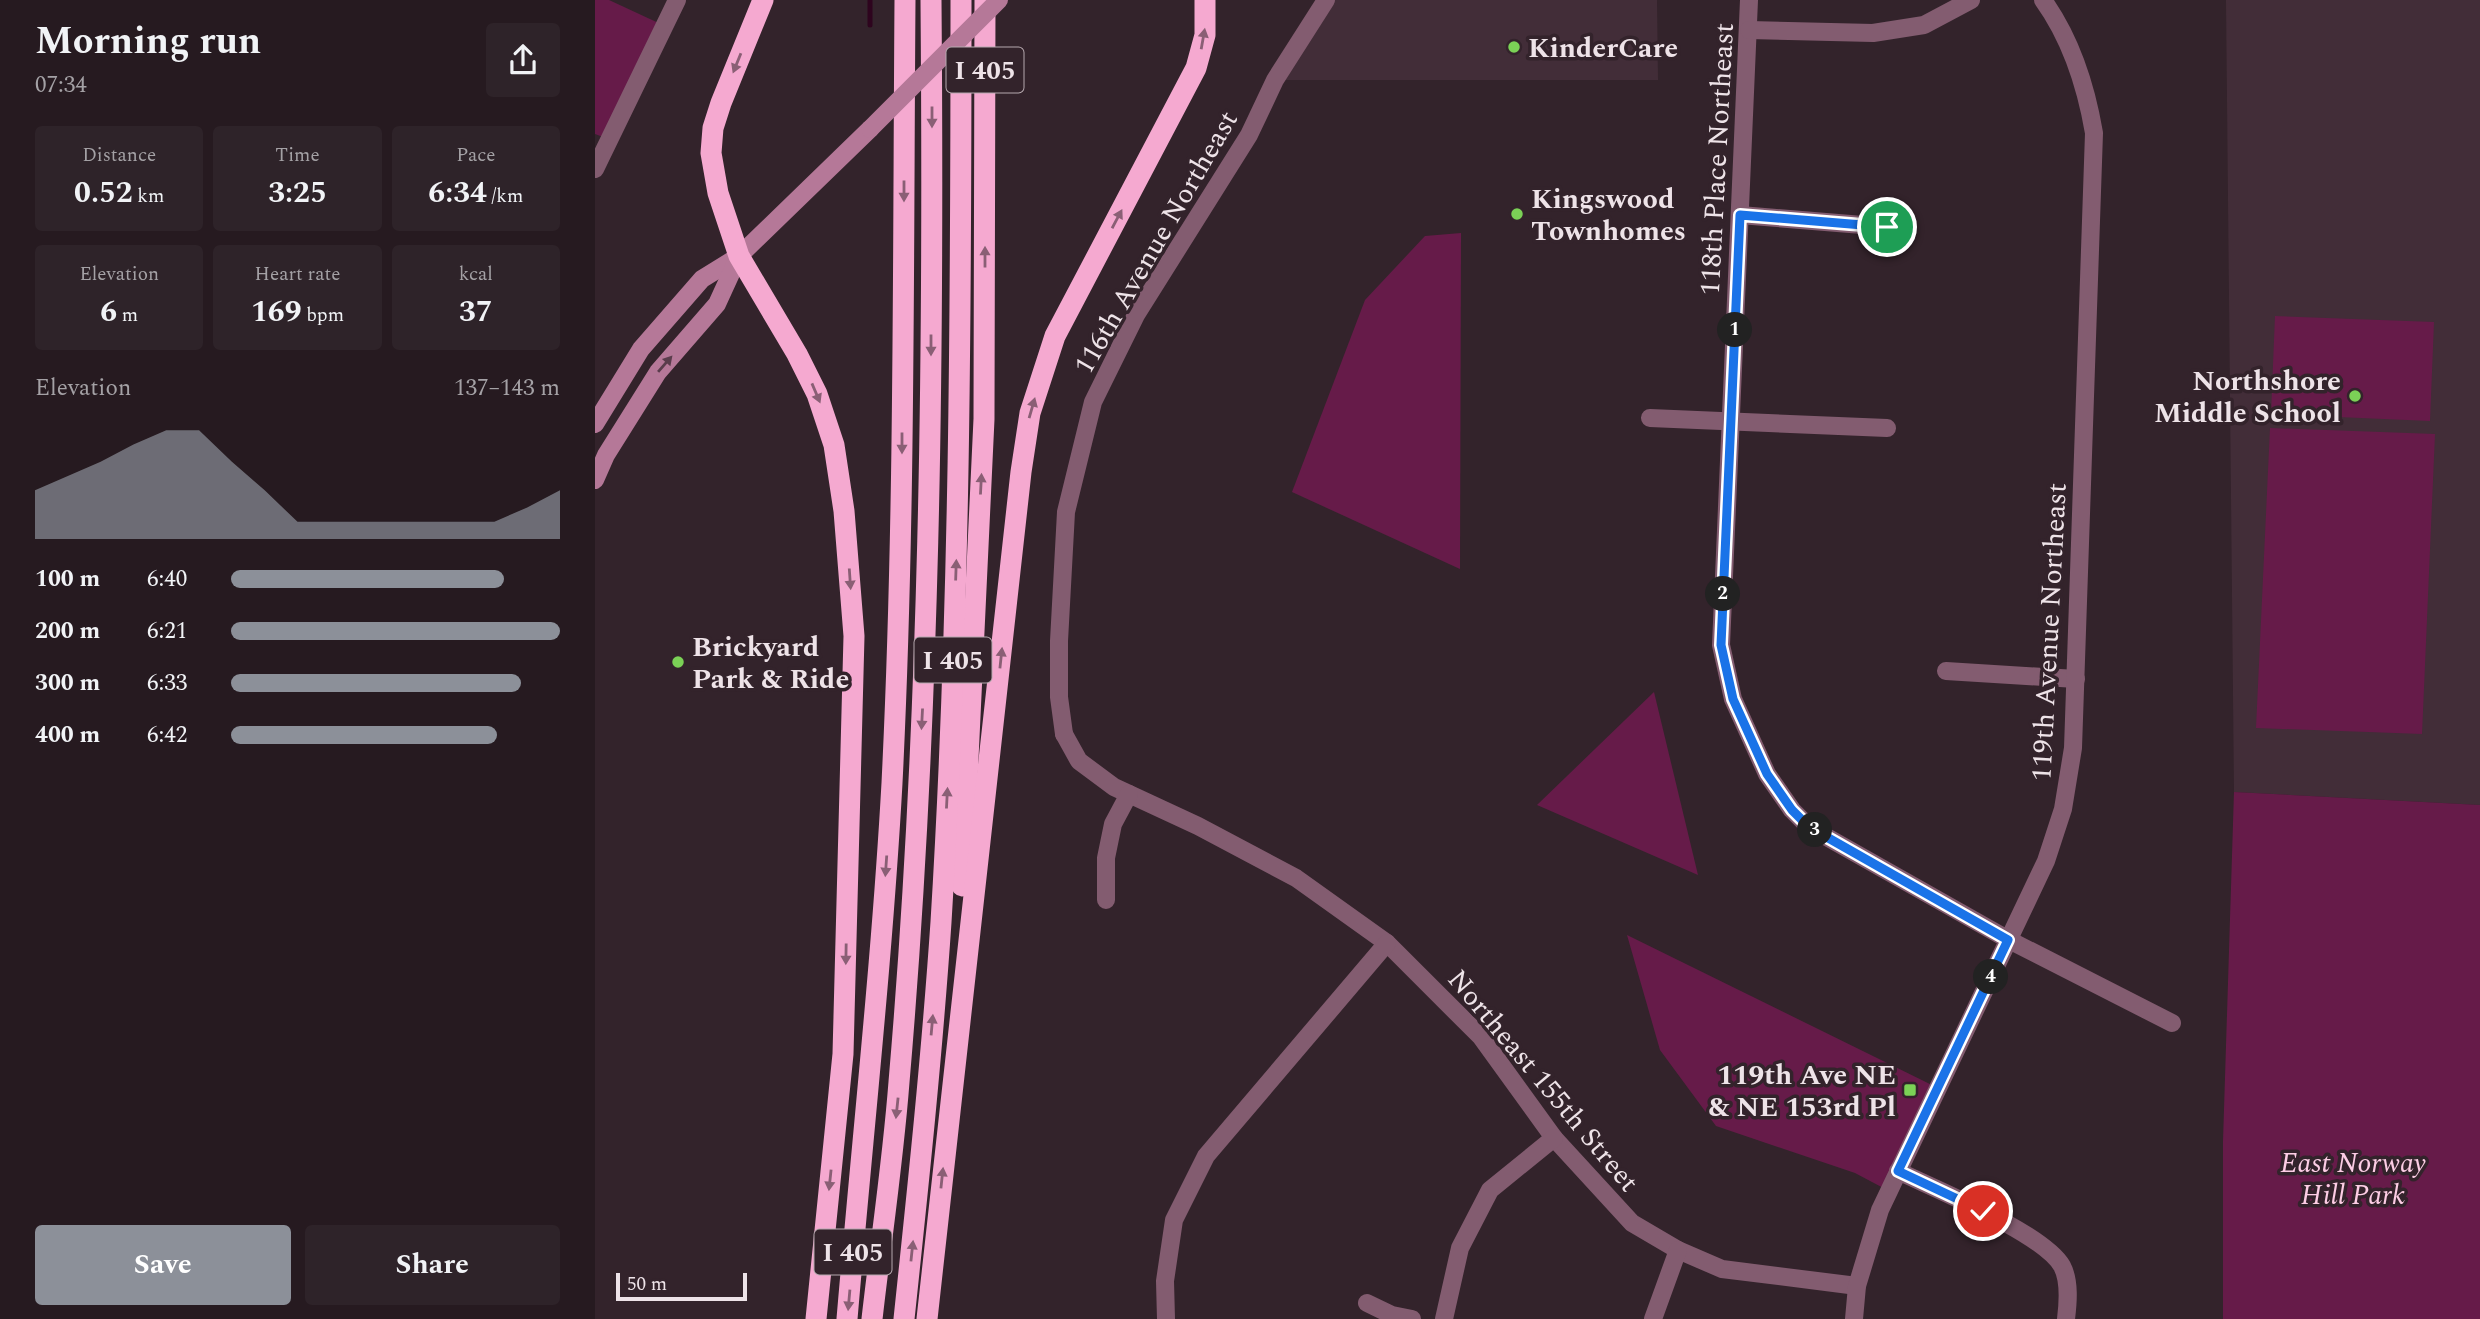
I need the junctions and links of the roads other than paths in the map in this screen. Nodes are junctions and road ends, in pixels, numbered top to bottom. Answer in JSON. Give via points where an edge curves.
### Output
{"nodes":[{"id":1,"x":677,"y":0,"type":"edge"},
{"id":2,"x":763,"y":0,"type":"edge"},
{"id":3,"x":905,"y":0,"type":"edge"},
{"id":4,"x":931,"y":0,"type":"edge"},
{"id":5,"x":961,"y":0,"type":"edge"},
{"id":6,"x":985,"y":0,"type":"edge"},
{"id":7,"x":997,"y":0,"type":"edge"},
{"id":8,"x":1205,"y":0,"type":"edge"},
{"id":9,"x":1327,"y":0,"type":"edge"},
{"id":10,"x":1749,"y":0,"type":"edge"},
{"id":11,"x":1971,"y":0,"type":"edge"},
{"id":12,"x":2043,"y":0,"type":"edge"},
{"id":13,"x":1749,"y":30,"type":"junction"},
{"id":14,"x":986,"y":139,"type":"junction"},
{"id":15,"x":595,"y":169,"type":"edge"},
{"id":16,"x":1740,"y":215,"type":"junction"},
{"id":17,"x":1887,"y":227,"type":"dead end"},
{"id":18,"x":739,"y":256,"type":"junction"},
{"id":19,"x":1650,"y":418,"type":"dead end"},
{"id":20,"x":1731,"y":422,"type":"junction"},
{"id":21,"x":595,"y":424,"type":"edge"},
{"id":22,"x":1887,"y":428,"type":"dead end"},
{"id":23,"x":595,"y":480,"type":"edge"},
{"id":24,"x":1946,"y":671,"type":"dead end"},
{"id":25,"x":2075,"y":679,"type":"junction"},
{"id":26,"x":1064,"y":734,"type":"joint"},
{"id":27,"x":1129,"y":794,"type":"junction"},
{"id":28,"x":1106,"y":900,"type":"dead end"},
{"id":29,"x":2008,"y":940,"type":"junction"},
{"id":30,"x":1387,"y":943,"type":"junction"},
{"id":31,"x":2172,"y":1023,"type":"dead end"},
{"id":32,"x":952,"y":1091,"type":"junction"},
{"id":33,"x":1554,"y":1138,"type":"junction"},
{"id":34,"x":1898,"y":1171,"type":"junction"},
{"id":35,"x":859,"y":1184,"type":"junction"},
{"id":36,"x":883,"y":1234,"type":"junction"},
{"id":37,"x":1678,"y":1250,"type":"junction"},
{"id":38,"x":1857,"y":1286,"type":"junction"},
{"id":39,"x":1367,"y":1303,"type":"dead end"},
{"id":40,"x":816,"y":1319,"type":"edge"},
{"id":41,"x":847,"y":1319,"type":"edge"},
{"id":42,"x":872,"y":1319,"type":"edge"},
{"id":43,"x":904,"y":1319,"type":"edge"},
{"id":44,"x":927,"y":1319,"type":"edge"},
{"id":45,"x":1166,"y":1319,"type":"edge"},
{"id":46,"x":1412,"y":1319,"type":"edge"},
{"id":47,"x":1444,"y":1319,"type":"edge"},
{"id":48,"x":1654,"y":1319,"type":"edge"},
{"id":49,"x":1854,"y":1319,"type":"edge"},
{"id":50,"x":2066,"y":1319,"type":"edge"}],
"edges":[{"from":1,"to":15,"type":"street"},
{"from":2,"to":18,"type":"highway","one_way":true,"via":[[721,103],[712,140],[718,193]]},
{"from":3,"to":35,"type":"highway","number":"I 405","one_way":true,"via":[[902,501],[892,784]]},
{"from":4,"to":36,"type":"highway","number":"I 405","one_way":true,"via":[[926,645],[901,1057]]},
{"from":43,"to":5,"type":"highway","number":"I 405","one_way":true,"via":[[940,937],[950,740],[959,494]]},
{"from":6,"to":14,"type":"highway","number":"I 405"},
{"from":7,"to":14,"type":"highway"},
{"from":7,"to":18,"type":"main road","bridge":true},
{"from":32,"to":8,"type":"highway","one_way":true,"via":[[1030,414],[1055,335],[1196,68],[1205,35]]},
{"from":9,"to":26,"type":"street","name":"116th Avenue Northeast","via":[[1136,315],[1093,402],[1066,512],[1059,697]]},
{"from":10,"to":13,"type":"street","name":"118th Place Northeast"},
{"from":11,"to":13,"type":"street","via":[[1924,25],[1873,33]]},
{"from":12,"to":25,"type":"street","name":"119th Avenue Northeast","via":[[2075,61],[2094,133]]},
{"from":13,"to":16,"type":"street","name":"118th Place Northeast"},
{"from":32,"to":14,"type":"highway","number":"I 405","one_way":true,"via":[[984,419]]},
{"from":16,"to":17,"type":"street"},
{"from":16,"to":20,"type":"street","name":"118th Place Northeast"},
{"from":18,"to":21,"type":"main road","via":[[702,279],[650,339]]},
{"from":23,"to":18,"type":"main road","one_way":true,"via":[[657,372],[717,304]]},
{"from":18,"to":40,"type":"highway","one_way":true,"via":[[797,354],[834,445],[854,636],[843,1054]]},
{"from":19,"to":20,"type":"street"},
{"from":20,"to":22,"type":"street"},
{"from":20,"to":29,"type":"street","name":"118th Place Northeast","via":[[1721,645],[1733,699],[1767,774],[1809,827]]},
{"from":24,"to":25,"type":"street"},
{"from":25,"to":29,"type":"street","name":"119th Avenue Northeast","via":[[2073,748],[2063,809],[2046,861]]},
{"from":26,"to":27,"type":"street","name":"Northeast 155th Street","via":[[1079,761]]},
{"from":27,"to":28,"type":"street","via":[[1113,824],[1106,858]]},
{"from":27,"to":30,"type":"street","name":"Northeast 155th Street","via":[[1296,878]]},
{"from":29,"to":31,"type":"street"},
{"from":29,"to":34,"type":"street","name":"119th Avenue Northeast"},
{"from":30,"to":33,"type":"street","name":"Northeast 155th Street","via":[[1481,1037]]},
{"from":30,"to":45,"type":"street","via":[[1206,1156],[1174,1220],[1165,1280]]},
{"from":44,"to":32,"type":"highway","number":"I 405","one_way":true},
{"from":33,"to":37,"type":"street","name":"Northeast 155th Street","via":[[1632,1223]]},
{"from":33,"to":47,"type":"street","via":[[1490,1190],[1460,1248]]},
{"from":34,"to":38,"type":"street","name":"119th Avenue Northeast","via":[[1880,1210]]},
{"from":34,"to":50,"type":"street","via":[[1983,1211],[2048,1249],[2063,1267],[2069,1297]]},
{"from":35,"to":36,"type":"highway","number":"I 405"},
{"from":35,"to":41,"type":"highway","number":"I 405","one_way":true},
{"from":36,"to":42,"type":"highway","number":"I 405"},
{"from":37,"to":38,"type":"street","name":"Northeast 155th Street","via":[[1723,1269]]},
{"from":37,"to":48,"type":"street"},
{"from":38,"to":49,"type":"street","name":"119th Avenue Northeast"},
{"from":39,"to":46,"type":"street"}]}
